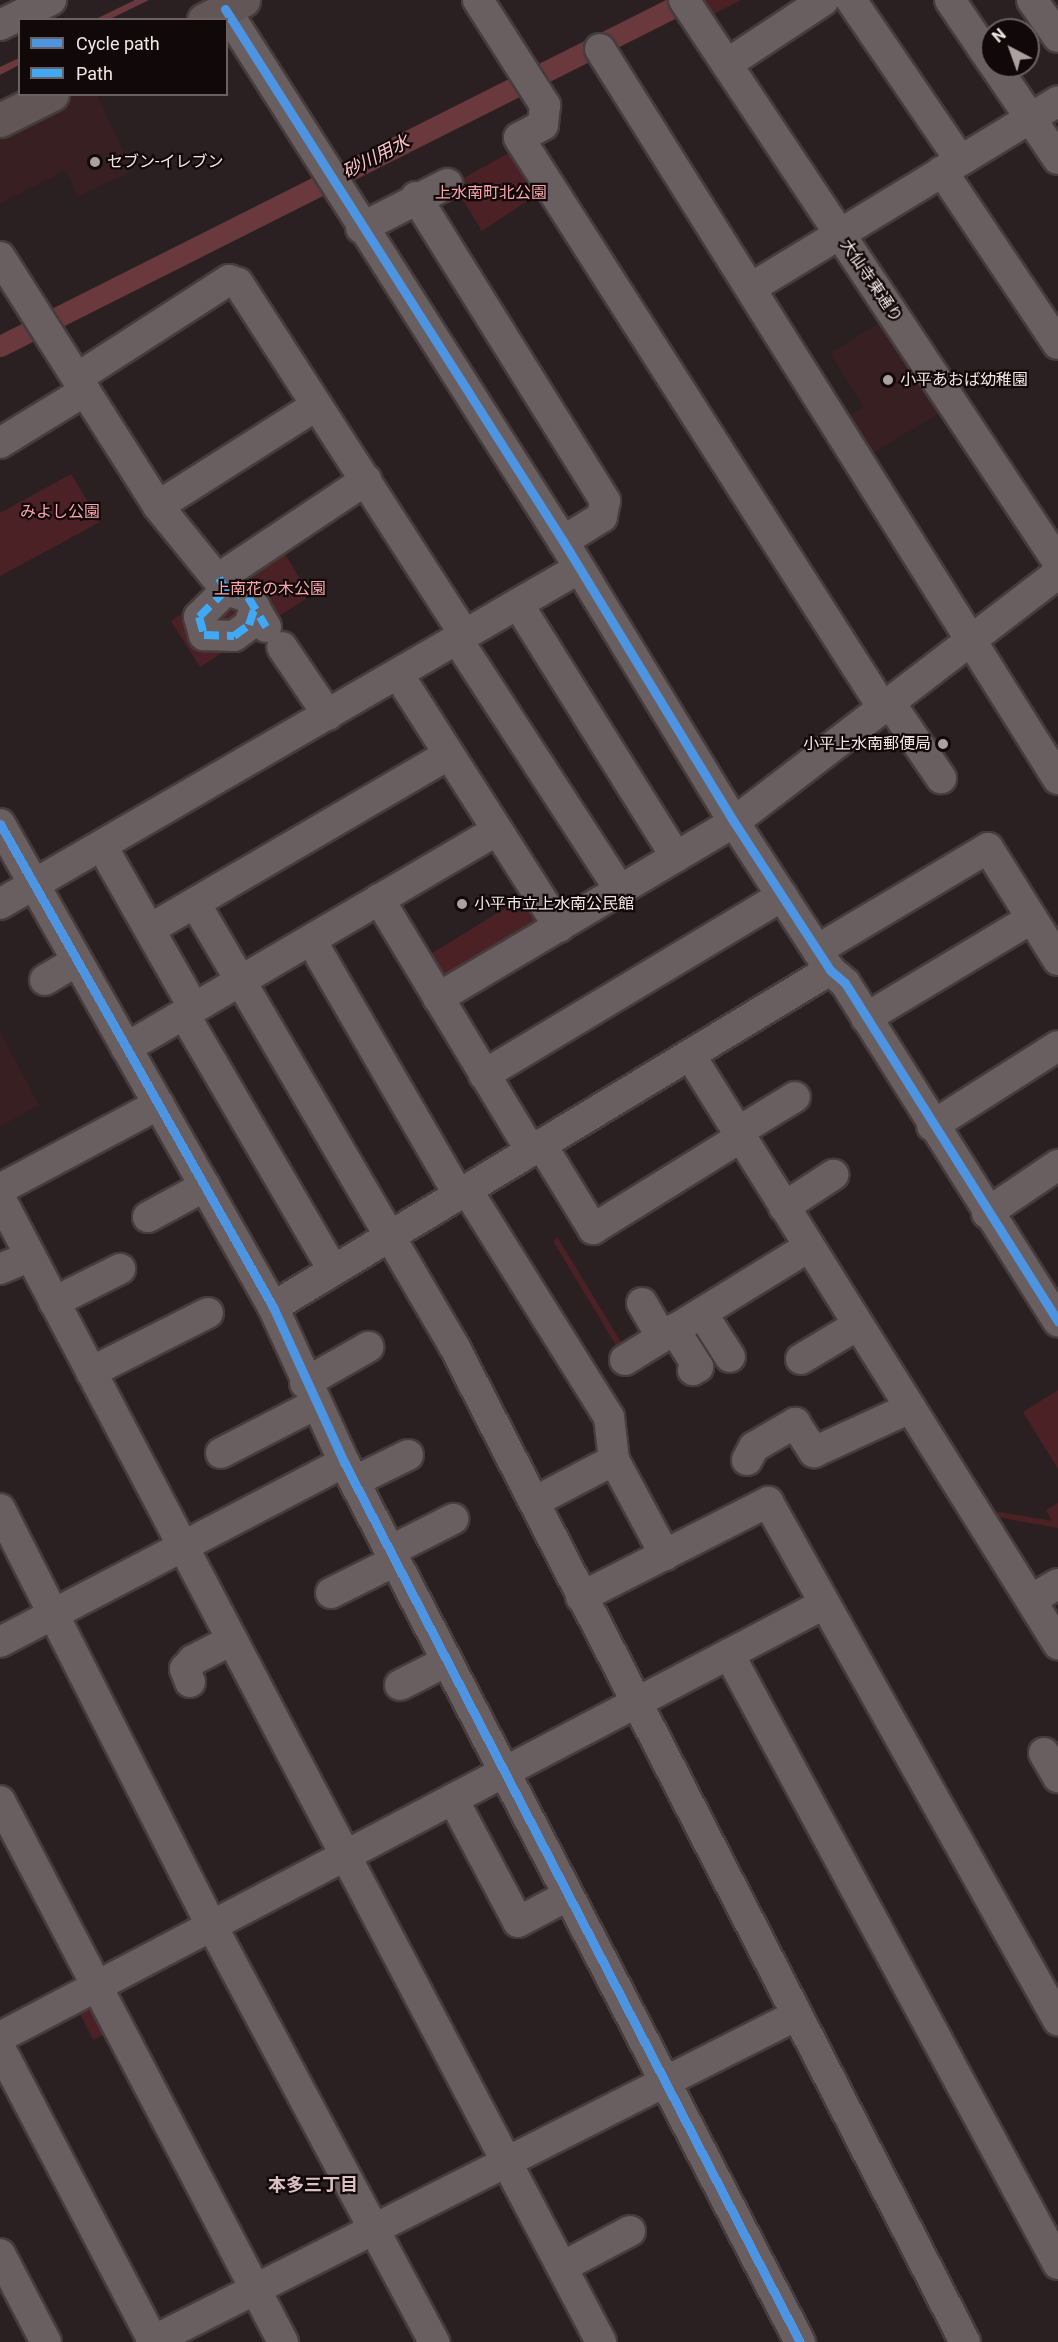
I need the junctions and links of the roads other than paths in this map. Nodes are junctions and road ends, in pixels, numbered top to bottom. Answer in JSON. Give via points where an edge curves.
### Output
{"nodes":[{"id":1,"x":51,"y":0,"type":"edge"},
{"id":2,"x":478,"y":0,"type":"edge"},
{"id":3,"x":824,"y":0,"type":"edge"},
{"id":4,"x":851,"y":0,"type":"edge"},
{"id":5,"x":950,"y":0,"type":"edge"},
{"id":6,"x":1032,"y":0,"type":"edge"},
{"id":7,"x":688,"y":5,"type":"edge"},
{"id":8,"x":224,"y":10,"type":"edge"},
{"id":9,"x":0,"y":25,"type":"edge"},
{"id":10,"x":1058,"y":37,"type":"edge"},
{"id":11,"x":980,"y":44,"type":"edge"},
{"id":12,"x":600,"y":49,"type":"dead end"},
{"id":13,"x":727,"y":64,"type":"junction"},
{"id":14,"x":1003,"y":78,"type":"edge"},
{"id":15,"x":48,"y":96,"type":"edge"},
{"id":16,"x":1058,"y":101,"type":"edge"},
{"id":17,"x":1030,"y":118,"type":"junction"},
{"id":18,"x":0,"y":120,"type":"edge"},
{"id":19,"x":1058,"y":159,"type":"edge"},
{"id":20,"x":951,"y":166,"type":"junction"},
{"id":21,"x":447,"y":184,"type":"dead end"},
{"id":22,"x":416,"y":197,"type":"junction"},
{"id":23,"x":361,"y":228,"type":"junction"},
{"id":24,"x":840,"y":234,"type":"junction"},
{"id":25,"x":0,"y":257,"type":"edge"},
{"id":26,"x":751,"y":288,"type":"junction"},
{"id":27,"x":1058,"y":344,"type":"edge"},
{"id":28,"x":81,"y":385,"type":"junction"},
{"id":29,"x":317,"y":405,"type":"junction"},
{"id":30,"x":0,"y":443,"type":"edge"},
{"id":31,"x":366,"y":480,"type":"junction"},
{"id":32,"x":158,"y":506,"type":"junction"},
{"id":33,"x":563,"y":541,"type":"junction"},
{"id":34,"x":1058,"y":562,"type":"edge"},
{"id":35,"x":578,"y":569,"type":"junction"},
{"id":36,"x":1058,"y":573,"type":"edge"},
{"id":37,"x":222,"y":584,"type":"junction"},
{"id":38,"x":518,"y":604,"type":"junction"},
{"id":39,"x":267,"y":627,"type":"junction"},
{"id":40,"x":461,"y":637,"type":"junction"},
{"id":41,"x":971,"y":641,"type":"junction"},
{"id":42,"x":398,"y":674,"type":"junction"},
{"id":43,"x":886,"y":706,"type":"junction"},
{"id":44,"x":328,"y":716,"type":"junction"},
{"id":45,"x":449,"y":754,"type":"junction"},
{"id":46,"x":941,"y":778,"type":"dead end"},
{"id":47,"x":1058,"y":779,"type":"edge"},
{"id":48,"x":734,"y":822,"type":"junction"},
{"id":49,"x":1,"y":826,"type":"edge"},
{"id":50,"x":497,"y":830,"type":"junction"},
{"id":51,"x":103,"y":848,"type":"junction"},
{"id":52,"x":676,"y":857,"type":"junction"},
{"id":53,"x":38,"y":887,"type":"junction"},
{"id":54,"x":620,"y":890,"type":"junction"},
{"id":55,"x":782,"y":896,"type":"junction"},
{"id":56,"x":379,"y":899,"type":"junction"},
{"id":57,"x":195,"y":903,"type":"junction"},
{"id":58,"x":0,"y":904,"type":"edge"},
{"id":59,"x":1031,"y":919,"type":"junction"},
{"id":60,"x":559,"y":927,"type":"junction"},
{"id":61,"x":150,"y":930,"type":"junction"},
{"id":62,"x":310,"y":940,"type":"junction"},
{"id":63,"x":824,"y":960,"type":"junction"},
{"id":64,"x":1058,"y":960,"type":"edge"},
{"id":65,"x":75,"y":962,"type":"junction"},
{"id":66,"x":45,"y":980,"type":"dead end"},
{"id":67,"x":241,"y":981,"type":"junction"},
{"id":68,"x":438,"y":998,"type":"junction"},
{"id":69,"x":189,"y":1011,"type":"junction"},
{"id":70,"x":866,"y":1018,"type":"junction"},
{"id":71,"x":1058,"y":1046,"type":"edge"},
{"id":72,"x":126,"y":1048,"type":"junction"},
{"id":73,"x":690,"y":1055,"type":"junction"},
{"id":74,"x":484,"y":1075,"type":"junction"},
{"id":75,"x":795,"y":1097,"type":"dead end"},
{"id":76,"x":159,"y":1104,"type":"junction"},
{"id":77,"x":932,"y":1126,"type":"junction"},
{"id":78,"x":738,"y":1136,"type":"junction"},
{"id":79,"x":536,"y":1148,"type":"junction"},
{"id":80,"x":1058,"y":1165,"type":"edge"},
{"id":81,"x":833,"y":1175,"type":"dead end"},
{"id":82,"x":205,"y":1186,"type":"junction"},
{"id":83,"x":0,"y":1189,"type":"edge"},
{"id":84,"x":463,"y":1192,"type":"junction"},
{"id":85,"x":0,"y":1198,"type":"edge"},
{"id":86,"x":784,"y":1207,"type":"junction"},
{"id":87,"x":987,"y":1213,"type":"junction"},
{"id":88,"x":148,"y":1217,"type":"dead end"},
{"id":89,"x":391,"y":1236,"type":"junction"},
{"id":90,"x":809,"y":1247,"type":"junction"},
{"id":91,"x":30,"y":1256,"type":"junction"},
{"id":92,"x":0,"y":1269,"type":"edge"},
{"id":93,"x":120,"y":1269,"type":"dead end"},
{"id":94,"x":333,"y":1270,"type":"junction"},
{"id":95,"x":54,"y":1302,"type":"junction"},
{"id":96,"x":642,"y":1303,"type":"dead end"},
{"id":97,"x":273,"y":1307,"type":"junction"},
{"id":98,"x":208,"y":1313,"type":"dead end"},
{"id":99,"x":702,"y":1313,"type":"junction"},
{"id":100,"x":1058,"y":1321,"type":"edge"},
{"id":101,"x":856,"y":1326,"type":"junction"},
{"id":102,"x":668,"y":1333,"type":"junction"},
{"id":103,"x":368,"y":1347,"type":"dead end"},
{"id":104,"x":730,"y":1357,"type":"dead end"},
{"id":105,"x":801,"y":1359,"type":"dead end"},
{"id":106,"x":625,"y":1360,"type":"dead end"},
{"id":107,"x":693,"y":1370,"type":"dead end"},
{"id":108,"x":91,"y":1372,"type":"junction"},
{"id":109,"x":310,"y":1394,"type":"junction"},
{"id":110,"x":910,"y":1408,"type":"junction"},
{"id":111,"x":221,"y":1453,"type":"dead end"},
{"id":112,"x":408,"y":1455,"type":"dead end"},
{"id":113,"x":614,"y":1460,"type":"junction"},
{"id":114,"x":747,"y":1460,"type":"dead end"},
{"id":115,"x":350,"y":1472,"type":"junction"},
{"id":116,"x":534,"y":1502,"type":"junction"},
{"id":117,"x":0,"y":1509,"type":"edge"},
{"id":118,"x":453,"y":1519,"type":"dead end"},
{"id":119,"x":183,"y":1547,"type":"junction"},
{"id":120,"x":665,"y":1555,"type":"junction"},
{"id":121,"x":392,"y":1556,"type":"junction"},
{"id":122,"x":1058,"y":1584,"type":"edge"},
{"id":123,"x":331,"y":1593,"type":"dead end"},
{"id":124,"x":581,"y":1597,"type":"junction"},
{"id":125,"x":1032,"y":1599,"type":"junction"},
{"id":126,"x":824,"y":1604,"type":"junction"},
{"id":127,"x":54,"y":1614,"type":"junction"},
{"id":128,"x":232,"y":1640,"type":"junction"},
{"id":129,"x":0,"y":1642,"type":"edge"},
{"id":130,"x":1058,"y":1644,"type":"edge"},
{"id":131,"x":729,"y":1654,"type":"junction"},
{"id":132,"x":447,"y":1661,"type":"junction"},
{"id":133,"x":190,"y":1682,"type":"dead end"},
{"id":134,"x":400,"y":1685,"type":"dead end"},
{"id":135,"x":636,"y":1703,"type":"junction"},
{"id":136,"x":505,"y":1771,"type":"junction"},
{"id":137,"x":453,"y":1799,"type":"junction"},
{"id":138,"x":0,"y":1801,"type":"edge"},
{"id":139,"x":345,"y":1856,"type":"junction"},
{"id":140,"x":567,"y":1896,"type":"junction"},
{"id":141,"x":212,"y":1926,"type":"junction"},
{"id":142,"x":98,"y":1985,"type":"junction"},
{"id":143,"x":797,"y":2015,"type":"junction"},
{"id":144,"x":1058,"y":2020,"type":"edge"},
{"id":145,"x":0,"y":2037,"type":"edge"},
{"id":146,"x":0,"y":2048,"type":"edge"},
{"id":147,"x":664,"y":2079,"type":"junction"},
{"id":148,"x":508,"y":2164,"type":"junction"},
{"id":149,"x":376,"y":2231,"type":"junction"},
{"id":150,"x":630,"y":2231,"type":"dead end"},
{"id":151,"x":0,"y":2254,"type":"edge"},
{"id":152,"x":1058,"y":2264,"type":"edge"},
{"id":153,"x":562,"y":2266,"type":"junction"},
{"id":154,"x":260,"y":2290,"type":"junction"},
{"id":155,"x":46,"y":2342,"type":"edge"},
{"id":156,"x":152,"y":2342,"type":"edge"},
{"id":157,"x":283,"y":2342,"type":"edge"},
{"id":158,"x":435,"y":2342,"type":"edge"},
{"id":159,"x":601,"y":2342,"type":"edge"},
{"id":160,"x":800,"y":2342,"type":"edge"},
{"id":161,"x":965,"y":2342,"type":"edge"}],
"edges":[{"from":1,"to":9,"type":"street"},
{"from":2,"to":43,"type":"street","via":[[545,105],[543,125],[510,145]]},
{"from":3,"to":13,"type":"street"},
{"from":4,"to":20,"type":"street"},
{"from":5,"to":11,"type":"street"},
{"from":6,"to":10,"type":"street"},
{"from":7,"to":13,"type":"street","name":"大仙寺東通り"},
{"from":8,"to":23,"type":"street"},
{"from":12,"to":26,"type":"street"},
{"from":13,"to":24,"type":"street","name":"大仙寺東通り"},
{"from":14,"to":17,"type":"street"},
{"from":15,"to":18,"type":"main road"},
{"from":16,"to":17,"type":"street"},
{"from":17,"to":19,"type":"street"},
{"from":17,"to":20,"type":"street"},
{"from":20,"to":24,"type":"street"},
{"from":20,"to":27,"type":"street"},
{"from":21,"to":22,"type":"street"},
{"from":22,"to":23,"type":"street"},
{"from":22,"to":33,"type":"street","via":[[605,501],[602,517]]},
{"from":23,"to":33,"type":"street"},
{"from":24,"to":26,"type":"street"},
{"from":24,"to":34,"type":"street","name":"大仙寺東通り"},
{"from":25,"to":28,"type":"street"},
{"from":26,"to":41,"type":"street"},
{"from":28,"to":29,"type":"street","via":[[229,280],[238,283]]},
{"from":28,"to":30,"type":"street"},
{"from":28,"to":32,"type":"street"},
{"from":29,"to":31,"type":"street"},
{"from":29,"to":32,"type":"street"},
{"from":31,"to":37,"type":"street"},
{"from":31,"to":40,"type":"street"},
{"from":32,"to":37,"type":"street"},
{"from":33,"to":35,"type":"street"},
{"from":35,"to":38,"type":"street"},
{"from":35,"to":48,"type":"street"},
{"from":36,"to":41,"type":"street"},
{"from":37,"to":39,"type":"street","via":[[248,597]]},
{"from":37,"to":39,"type":"street","via":[[199,617],[204,635],[234,636],[249,625]]},
{"from":38,"to":40,"type":"street"},
{"from":38,"to":52,"type":"street"},
{"from":39,"to":44,"type":"street"},
{"from":40,"to":42,"type":"street"},
{"from":40,"to":54,"type":"street"},
{"from":41,"to":43,"type":"street"},
{"from":41,"to":47,"type":"street"},
{"from":42,"to":44,"type":"street"},
{"from":42,"to":45,"type":"street"},
{"from":43,"to":46,"type":"street"},
{"from":43,"to":48,"type":"street"},
{"from":44,"to":51,"type":"street"},
{"from":45,"to":50,"type":"street"},
{"from":45,"to":57,"type":"street"},
{"from":48,"to":52,"type":"street"},
{"from":48,"to":55,"type":"street"},
{"from":49,"to":53,"type":"street"},
{"from":50,"to":56,"type":"street"},
{"from":50,"to":60,"type":"street"},
{"from":51,"to":53,"type":"street"},
{"from":51,"to":61,"type":"street"},
{"from":52,"to":54,"type":"street"},
{"from":53,"to":58,"type":"street"},
{"from":53,"to":65,"type":"street","via":[[40,903]]},
{"from":54,"to":60,"type":"street"},
{"from":55,"to":63,"type":"street"},
{"from":55,"to":74,"type":"street"},
{"from":56,"to":62,"type":"street"},
{"from":56,"to":68,"type":"street"},
{"from":57,"to":61,"type":"street"},
{"from":57,"to":67,"type":"street"},
{"from":59,"to":63,"type":"street","via":[[988,848]]},
{"from":59,"to":64,"type":"street"},
{"from":59,"to":70,"type":"street"},
{"from":60,"to":68,"type":"street"},
{"from":61,"to":69,"type":"street"},
{"from":62,"to":67,"type":"street"},
{"from":62,"to":84,"type":"street"},
{"from":63,"to":70,"type":"street"},
{"from":63,"to":73,"type":"street"},
{"from":65,"to":66,"type":"street"},
{"from":65,"to":72,"type":"street"},
{"from":67,"to":69,"type":"street"},
{"from":67,"to":89,"type":"street"},
{"from":68,"to":74,"type":"street"},
{"from":69,"to":72,"type":"street"},
{"from":69,"to":94,"type":"street"},
{"from":70,"to":77,"type":"street"},
{"from":71,"to":77,"type":"street"},
{"from":72,"to":76,"type":"street"},
{"from":73,"to":78,"type":"street"},
{"from":73,"to":79,"type":"street"},
{"from":74,"to":79,"type":"street"},
{"from":75,"to":78,"type":"street"},
{"from":76,"to":82,"type":"street"},
{"from":76,"to":83,"type":"street"},
{"from":77,"to":87,"type":"street"},
{"from":78,"to":79,"type":"street","via":[[593,1228]]},
{"from":78,"to":86,"type":"street"},
{"from":79,"to":84,"type":"street"},
{"from":80,"to":87,"type":"street"},
{"from":81,"to":86,"type":"street"},
{"from":82,"to":88,"type":"street"},
{"from":82,"to":97,"type":"street"},
{"from":84,"to":89,"type":"street"},
{"from":84,"to":113,"type":"street","via":[[609,1417]]},
{"from":85,"to":91,"type":"street"},
{"from":86,"to":90,"type":"street"},
{"from":87,"to":100,"type":"street"},
{"from":89,"to":94,"type":"street"},
{"from":89,"to":116,"type":"street"},
{"from":90,"to":99,"type":"street"},
{"from":90,"to":101,"type":"street"},
{"from":91,"to":92,"type":"street"},
{"from":91,"to":95,"type":"street"},
{"from":93,"to":95,"type":"street"},
{"from":94,"to":97,"type":"street"},
{"from":95,"to":108,"type":"street"},
{"from":96,"to":102,"type":"street"},
{"from":97,"to":109,"type":"street"},
{"from":98,"to":108,"type":"street"},
{"from":99,"to":102,"type":"street"},
{"from":99,"to":104,"type":"street"},
{"from":101,"to":105,"type":"street"},
{"from":101,"to":110,"type":"street"},
{"from":102,"to":106,"type":"street"},
{"from":102,"to":107,"type":"street","via":[[698,1367]]},
{"from":103,"to":109,"type":"street"},
{"from":108,"to":119,"type":"street"},
{"from":109,"to":111,"type":"street"},
{"from":109,"to":115,"type":"street"},
{"from":110,"to":114,"type":"street","via":[[814,1452],[795,1422],[754,1447]]},
{"from":110,"to":125,"type":"street"},
{"from":112,"to":115,"type":"street"},
{"from":113,"to":116,"type":"street"},
{"from":113,"to":120,"type":"street"},
{"from":115,"to":119,"type":"street"},
{"from":115,"to":121,"type":"street"},
{"from":116,"to":124,"type":"street"},
{"from":117,"to":127,"type":"street"},
{"from":118,"to":121,"type":"street"},
{"from":119,"to":127,"type":"street"},
{"from":119,"to":128,"type":"street"},
{"from":120,"to":124,"type":"street"},
{"from":120,"to":126,"type":"street","via":[[768,1502]]},
{"from":121,"to":123,"type":"street"},
{"from":121,"to":132,"type":"street"},
{"from":122,"to":125,"type":"street"},
{"from":124,"to":135,"type":"street"},
{"from":125,"to":130,"type":"street"},
{"from":126,"to":131,"type":"street"},
{"from":126,"to":144,"type":"street"},
{"from":127,"to":129,"type":"street"},
{"from":127,"to":141,"type":"street"},
{"from":128,"to":133,"type":"street","via":[[193,1660],[185,1669]]},
{"from":128,"to":139,"type":"street"},
{"from":131,"to":135,"type":"street"},
{"from":131,"to":152,"type":"street"},
{"from":132,"to":134,"type":"street"},
{"from":132,"to":136,"type":"street"},
{"from":135,"to":136,"type":"street"},
{"from":135,"to":143,"type":"street"},
{"from":136,"to":137,"type":"street"},
{"from":136,"to":140,"type":"street"},
{"from":137,"to":139,"type":"street"},
{"from":137,"to":140,"type":"street","via":[[518,1922]]},
{"from":138,"to":142,"type":"street"},
{"from":139,"to":141,"type":"street"},
{"from":139,"to":148,"type":"street"},
{"from":140,"to":147,"type":"street"},
{"from":141,"to":142,"type":"street"},
{"from":141,"to":149,"type":"street"},
{"from":142,"to":145,"type":"street"},
{"from":142,"to":154,"type":"street"},
{"from":143,"to":147,"type":"street"},
{"from":143,"to":161,"type":"street"},
{"from":146,"to":156,"type":"street"},
{"from":147,"to":148,"type":"street"},
{"from":147,"to":160,"type":"street"},
{"from":148,"to":149,"type":"street"},
{"from":148,"to":153,"type":"street"},
{"from":149,"to":154,"type":"street"},
{"from":149,"to":158,"type":"street"},
{"from":150,"to":153,"type":"street"},
{"from":151,"to":155,"type":"street"},
{"from":153,"to":159,"type":"street"},
{"from":154,"to":156,"type":"street"},
{"from":154,"to":157,"type":"street","via":[[262,2308]]}]}
